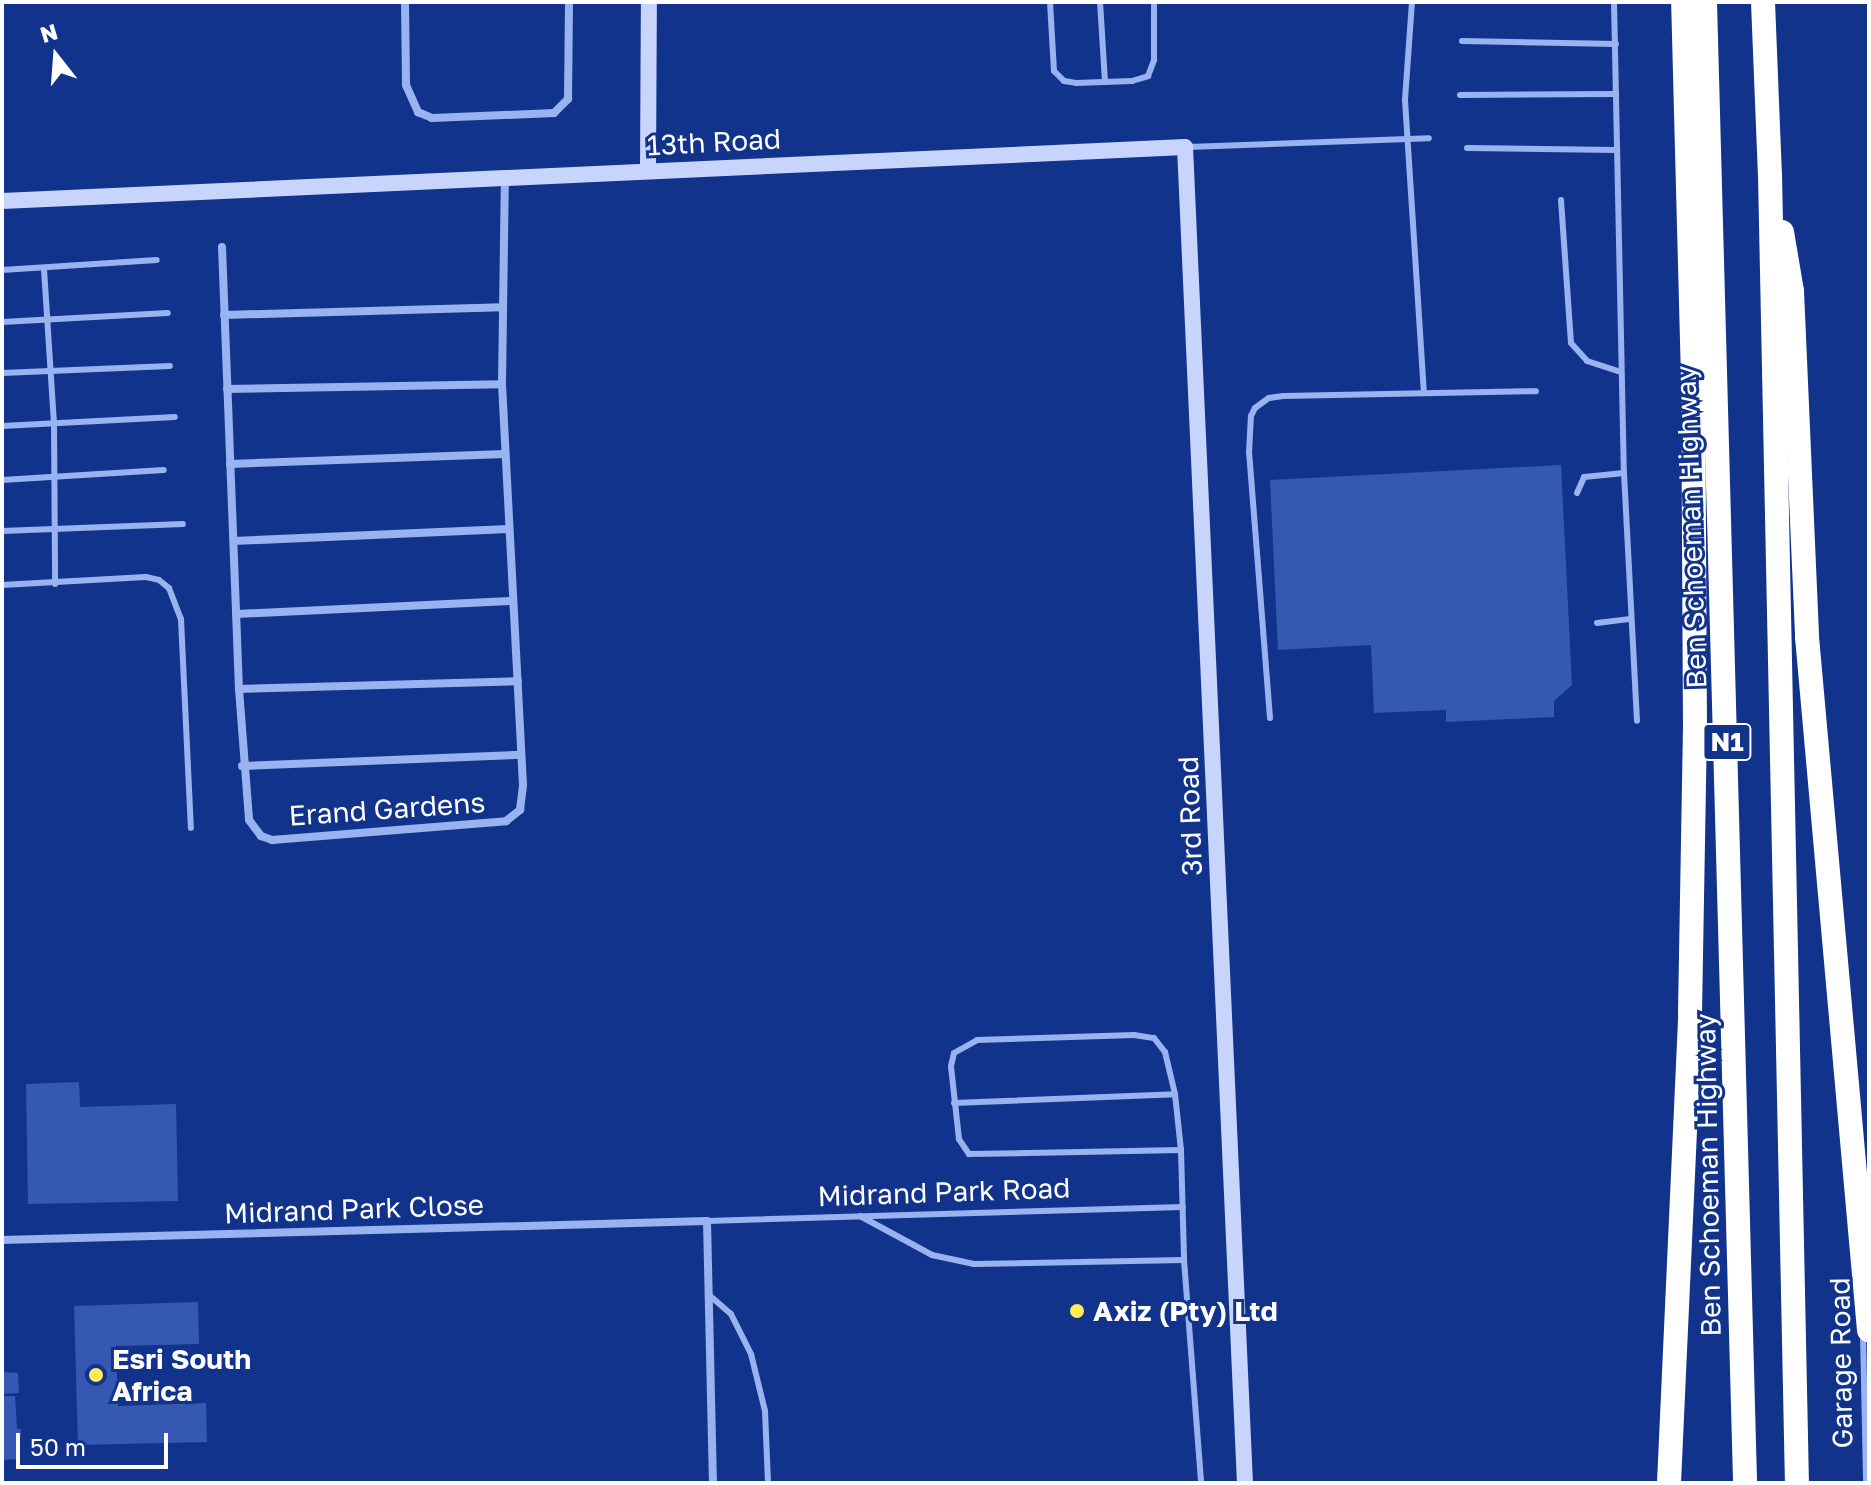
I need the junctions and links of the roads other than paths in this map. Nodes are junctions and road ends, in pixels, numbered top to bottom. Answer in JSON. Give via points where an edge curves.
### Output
{"nodes":[{"id":1,"x":405,"y":2,"type":"edge"},
{"id":2,"x":569,"y":2,"type":"edge"},
{"id":3,"x":649,"y":2,"type":"edge"},
{"id":4,"x":1050,"y":2,"type":"edge"},
{"id":5,"x":1100,"y":2,"type":"edge"},
{"id":6,"x":1154,"y":2,"type":"edge"},
{"id":7,"x":1412,"y":2,"type":"edge"},
{"id":8,"x":1614,"y":2,"type":"edge"},
{"id":9,"x":1683,"y":2,"type":"edge"},
{"id":10,"x":1705,"y":2,"type":"edge"},
{"id":11,"x":1763,"y":2,"type":"edge"},
{"id":12,"x":1462,"y":41,"type":"dead end"},
{"id":13,"x":1616,"y":44,"type":"junction"},
{"id":14,"x":1105,"y":82,"type":"junction"},
{"id":15,"x":1616,"y":94,"type":"junction"},
{"id":16,"x":1460,"y":95,"type":"dead end"},
{"id":17,"x":1407,"y":138,"type":"junction"},
{"id":18,"x":1429,"y":138,"type":"dead end"},
{"id":19,"x":1185,"y":147,"type":"junction"},
{"id":20,"x":1467,"y":148,"type":"dead end"},
{"id":21,"x":1616,"y":150,"type":"junction"},
{"id":22,"x":648,"y":171,"type":"junction"},
{"id":23,"x":1770,"y":175,"type":"junction"},
{"id":24,"x":505,"y":177,"type":"junction"},
{"id":25,"x":1561,"y":200,"type":"dead end"},
{"id":26,"x":2,"y":201,"type":"edge"},
{"id":27,"x":222,"y":247,"type":"dead end"},
{"id":28,"x":157,"y":260,"type":"dead end"},
{"id":29,"x":44,"y":269,"type":"junction"},
{"id":30,"x":2,"y":270,"type":"edge"},
{"id":31,"x":502,"y":307,"type":"junction"},
{"id":32,"x":168,"y":313,"type":"dead end"},
{"id":33,"x":224,"y":315,"type":"junction"},
{"id":34,"x":47,"y":320,"type":"junction"},
{"id":35,"x":2,"y":322,"type":"edge"},
{"id":36,"x":170,"y":366,"type":"dead end"},
{"id":37,"x":51,"y":371,"type":"junction"},
{"id":38,"x":1621,"y":372,"type":"junction"},
{"id":39,"x":2,"y":373,"type":"edge"},
{"id":40,"x":502,"y":384,"type":"junction"},
{"id":41,"x":227,"y":389,"type":"junction"},
{"id":42,"x":1536,"y":391,"type":"dead end"},
{"id":43,"x":1424,"y":392,"type":"junction"},
{"id":44,"x":175,"y":417,"type":"dead end"},
{"id":45,"x":54,"y":423,"type":"junction"},
{"id":46,"x":2,"y":426,"type":"edge"},
{"id":47,"x":505,"y":454,"type":"junction"},
{"id":48,"x":230,"y":464,"type":"junction"},
{"id":49,"x":164,"y":470,"type":"dead end"},
{"id":50,"x":1624,"y":473,"type":"junction"},
{"id":51,"x":53,"y":477,"type":"junction"},
{"id":52,"x":2,"y":480,"type":"edge"},
{"id":53,"x":1577,"y":493,"type":"dead end"},
{"id":54,"x":183,"y":524,"type":"dead end"},
{"id":55,"x":54,"y":529,"type":"junction"},
{"id":56,"x":509,"y":529,"type":"junction"},
{"id":57,"x":2,"y":531,"type":"edge"},
{"id":58,"x":234,"y":541,"type":"junction"},
{"id":59,"x":55,"y":584,"type":"junction"},
{"id":60,"x":2,"y":585,"type":"edge"},
{"id":61,"x":513,"y":601,"type":"junction"},
{"id":62,"x":236,"y":614,"type":"junction"},
{"id":63,"x":1631,"y":619,"type":"junction"},
{"id":64,"x":1597,"y":623,"type":"dead end"},
{"id":65,"x":518,"y":681,"type":"junction"},
{"id":66,"x":239,"y":689,"type":"junction"},
{"id":67,"x":1270,"y":718,"type":"dead end"},
{"id":68,"x":1637,"y":721,"type":"dead end"},
{"id":69,"x":521,"y":755,"type":"junction"},
{"id":70,"x":242,"y":766,"type":"junction"},
{"id":71,"x":191,"y":828,"type":"dead end"},
{"id":72,"x":1175,"y":1094,"type":"junction"},
{"id":73,"x":954,"y":1103,"type":"junction"},
{"id":74,"x":1181,"y":1150,"type":"junction"},
{"id":75,"x":1183,"y":1207,"type":"junction"},
{"id":76,"x":860,"y":1216,"type":"junction"},
{"id":77,"x":707,"y":1221,"type":"junction"},
{"id":78,"x":2,"y":1240,"type":"edge"},
{"id":79,"x":1862,"y":1242,"type":"junction"},
{"id":80,"x":1184,"y":1260,"type":"junction"},
{"id":81,"x":708,"y":1294,"type":"junction"},
{"id":82,"x":1869,"y":1330,"type":"edge"},
{"id":83,"x":1676,"y":1377,"type":"junction"},
{"id":84,"x":1680,"y":1452,"type":"dead end"},
{"id":85,"x":713,"y":1483,"type":"edge"},
{"id":86,"x":768,"y":1483,"type":"edge"},
{"id":87,"x":1201,"y":1483,"type":"edge"},
{"id":88,"x":1245,"y":1483,"type":"edge"},
{"id":89,"x":1669,"y":1483,"type":"edge"},
{"id":90,"x":1745,"y":1483,"type":"edge"},
{"id":91,"x":1797,"y":1483,"type":"edge"},
{"id":92,"x":1866,"y":1483,"type":"edge"}],
"edges":[{"from":1,"to":2,"type":"street","via":[[406,85],[418,112],[432,118],[554,113],[568,99]]},
{"from":3,"to":22,"type":"street"},
{"from":4,"to":14,"type":"lane","via":[[1057,77]]},
{"from":5,"to":14,"type":"lane"},
{"from":6,"to":14,"type":"lane","via":[[1151,70],[1142,79]]},
{"from":7,"to":17,"type":"lane"},
{"from":8,"to":13,"type":"lane"},
{"from":9,"to":83,"type":"highway","via":[[1695,714]]},
{"from":10,"to":90,"type":"highway","name":"Ben Schoeman Highway","number":"N1"},
{"from":11,"to":23,"type":"highway","number":"N1"},
{"from":12,"to":13,"type":"lane"},
{"from":13,"to":15,"type":"lane"},
{"from":15,"to":16,"type":"lane"},
{"from":15,"to":21,"type":"lane"},
{"from":17,"to":18,"type":"lane","name":"13th Road"},
{"from":17,"to":19,"type":"lane","name":"13th Road"},
{"from":17,"to":43,"type":"lane"},
{"from":19,"to":22,"type":"street","name":"13th Road"},
{"from":19,"to":88,"type":"street","name":"3rd Road"},
{"from":20,"to":21,"type":"lane"},
{"from":21,"to":38,"type":"lane"},
{"from":22,"to":24,"type":"street","name":"13th Road"},
{"from":23,"to":79,"type":"highway","via":[[1792,291],[1807,637]]},
{"from":23,"to":91,"type":"highway","number":"N1"},
{"from":24,"to":26,"type":"street","name":"13th Road"},
{"from":24,"to":31,"type":"street","name":"Erand Gardens"},
{"from":25,"to":38,"type":"lane","via":[[1571,343],[1587,361]]},
{"from":27,"to":33,"type":"street","name":"Erand Gardens"},
{"from":28,"to":29,"type":"lane"},
{"from":29,"to":30,"type":"lane"},
{"from":29,"to":34,"type":"lane"},
{"from":31,"to":33,"type":"street"},
{"from":31,"to":40,"type":"street","name":"Erand Gardens"},
{"from":32,"to":34,"type":"lane"},
{"from":33,"to":41,"type":"street","name":"Erand Gardens"},
{"from":34,"to":35,"type":"lane"},
{"from":34,"to":37,"type":"lane"},
{"from":36,"to":37,"type":"lane"},
{"from":37,"to":39,"type":"lane"},
{"from":37,"to":45,"type":"lane"},
{"from":38,"to":50,"type":"lane"},
{"from":40,"to":41,"type":"street"},
{"from":40,"to":47,"type":"street","name":"Erand Gardens"},
{"from":41,"to":48,"type":"street","name":"Erand Gardens"},
{"from":42,"to":43,"type":"lane"},
{"from":43,"to":67,"type":"lane","via":[[1283,396],[1261,402],[1251,416],[1249,453]]},
{"from":44,"to":45,"type":"lane"},
{"from":45,"to":46,"type":"lane"},
{"from":45,"to":51,"type":"lane"},
{"from":47,"to":48,"type":"street"},
{"from":47,"to":56,"type":"street","name":"Erand Gardens"},
{"from":48,"to":58,"type":"street","name":"Erand Gardens"},
{"from":49,"to":51,"type":"lane"},
{"from":50,"to":53,"type":"lane","via":[[1584,477]]},
{"from":50,"to":63,"type":"lane"},
{"from":51,"to":52,"type":"lane"},
{"from":51,"to":55,"type":"lane"},
{"from":54,"to":55,"type":"lane"},
{"from":55,"to":57,"type":"lane"},
{"from":55,"to":59,"type":"lane"},
{"from":56,"to":58,"type":"street"},
{"from":56,"to":61,"type":"street","name":"Erand Gardens"},
{"from":58,"to":62,"type":"street","name":"Erand Gardens"},
{"from":59,"to":60,"type":"lane"},
{"from":59,"to":71,"type":"lane","via":[[146,577],[169,588],[181,619]]},
{"from":61,"to":62,"type":"street"},
{"from":61,"to":65,"type":"street","name":"Erand Gardens"},
{"from":62,"to":66,"type":"street","name":"Erand Gardens"},
{"from":63,"to":64,"type":"lane"},
{"from":63,"to":68,"type":"lane"},
{"from":65,"to":66,"type":"street"},
{"from":65,"to":69,"type":"street","name":"Erand Gardens"},
{"from":66,"to":70,"type":"street","name":"Erand Gardens"},
{"from":69,"to":70,"type":"street"},
{"from":69,"to":70,"type":"street","name":"Erand Gardens","via":[[523,800],[506,821],[272,840],[261,836],[249,820]]},
{"from":72,"to":73,"type":"lane"},
{"from":72,"to":73,"type":"lane","via":[[1165,1052],[1154,1038],[995,1038],[977,1040],[954,1053]]},
{"from":72,"to":74,"type":"lane"},
{"from":73,"to":74,"type":"lane","via":[[959,1139],[974,1155]]},
{"from":74,"to":75,"type":"lane"},
{"from":75,"to":76,"type":"lane","name":"Midrand Park Road"},
{"from":75,"to":80,"type":"lane"},
{"from":76,"to":77,"type":"lane","name":"Midrand Park Road"},
{"from":76,"to":80,"type":"lane","via":[[932,1255],[974,1264]]},
{"from":77,"to":78,"type":"street","name":"Midrand Park Close"},
{"from":77,"to":81,"type":"street"},
{"from":79,"to":82,"type":"highway"},
{"from":79,"to":92,"type":"lane","name":"Garage Road"},
{"from":80,"to":87,"type":"lane"},
{"from":81,"to":85,"type":"street"},
{"from":81,"to":86,"type":"lane","via":[[731,1314],[751,1354],[765,1411]]},
{"from":83,"to":84,"type":"lane"},
{"from":83,"to":89,"type":"highway"}]}
